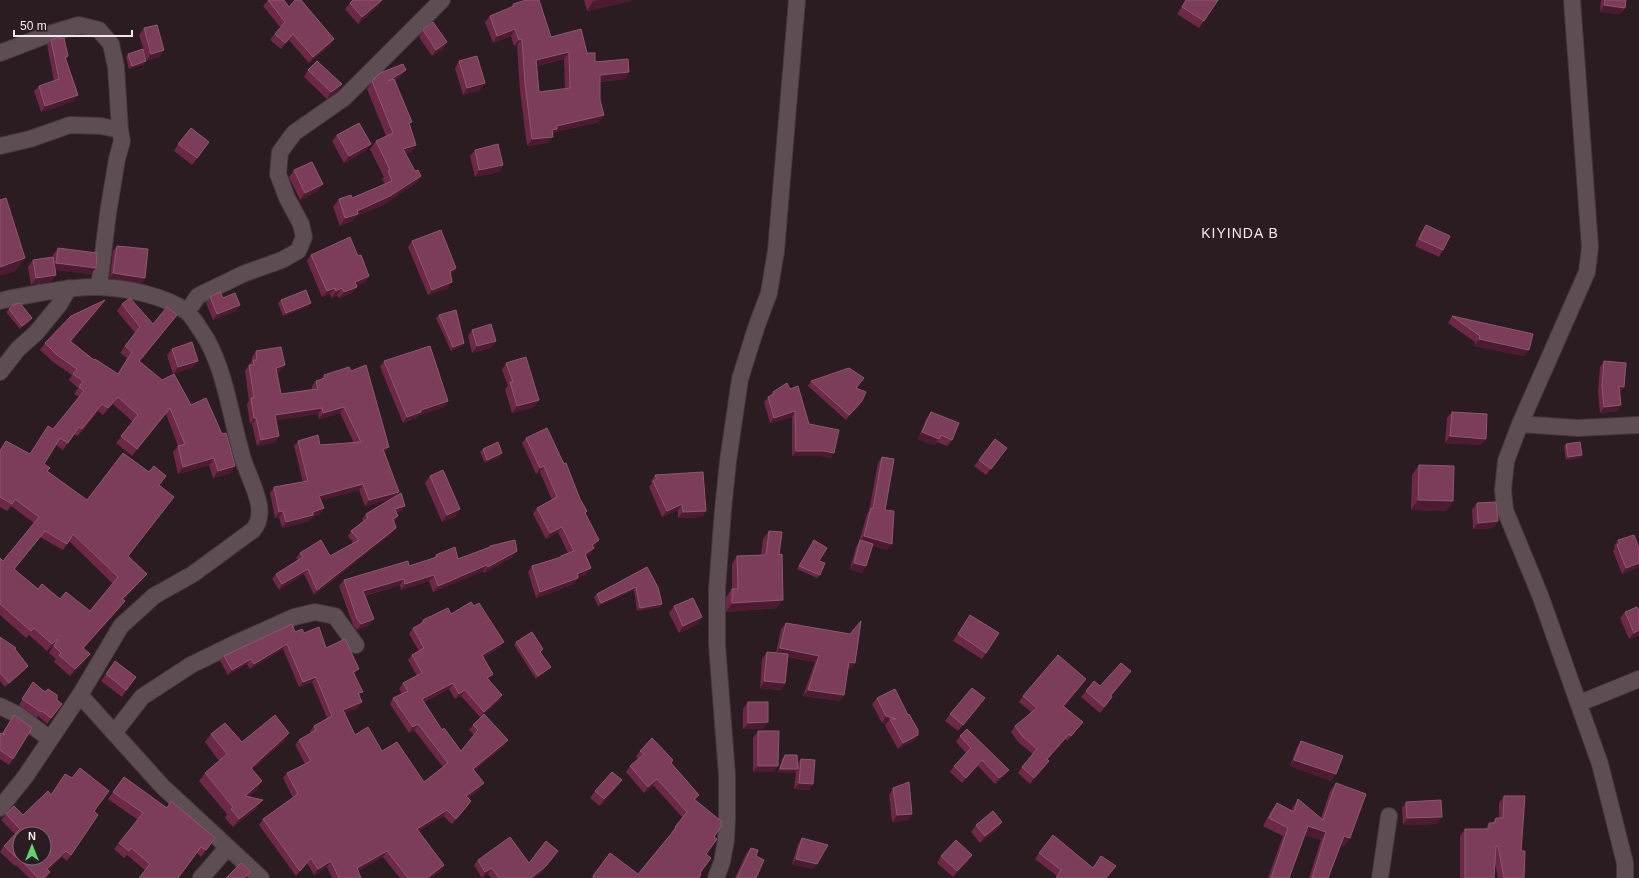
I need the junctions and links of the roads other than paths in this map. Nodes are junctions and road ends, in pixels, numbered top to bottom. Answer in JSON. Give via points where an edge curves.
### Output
{"nodes":[{"id":1,"x":442,"y":0,"type":"edge"},
{"id":2,"x":798,"y":0,"type":"edge"},
{"id":3,"x":1572,"y":0,"type":"edge"},
{"id":4,"x":0,"y":53,"type":"edge"},
{"id":5,"x":120,"y":130,"type":"junction"},
{"id":6,"x":0,"y":146,"type":"edge"},
{"id":7,"x":99,"y":287,"type":"junction"},
{"id":8,"x":69,"y":288,"type":"junction"},
{"id":9,"x":0,"y":301,"type":"edge"},
{"id":10,"x":187,"y":312,"type":"junction"},
{"id":11,"x":0,"y":372,"type":"edge"},
{"id":12,"x":1520,"y":424,"type":"junction"},
{"id":13,"x":1639,"y":425,"type":"edge"},
{"id":14,"x":356,"y":645,"type":"dead end"},
{"id":15,"x":1639,"y":679,"type":"edge"},
{"id":16,"x":80,"y":695,"type":"junction"},
{"id":17,"x":1580,"y":702,"type":"junction"},
{"id":18,"x":0,"y":706,"type":"edge"},
{"id":19,"x":114,"y":733,"type":"junction"},
{"id":20,"x":50,"y":739,"type":"junction"},
{"id":21,"x":0,"y":808,"type":"edge"},
{"id":22,"x":1389,"y":816,"type":"dead end"},
{"id":23,"x":228,"y":847,"type":"junction"},
{"id":24,"x":201,"y":878,"type":"edge"},
{"id":25,"x":260,"y":878,"type":"edge"},
{"id":26,"x":716,"y":878,"type":"edge"},
{"id":27,"x":1380,"y":878,"type":"edge"},
{"id":28,"x":1625,"y":878,"type":"edge"}],
"edges":[{"from":1,"to":10,"type":"street","via":[[344,98],[294,132],[280,152],[278,174],[301,224],[304,237],[298,251],[198,296]]},
{"from":2,"to":26,"type":"street","via":[[770,293],[740,379],[723,510],[717,645],[727,775],[727,818],[722,862]]},
{"from":3,"to":12,"type":"street","via":[[1589,262],[1587,272]]},
{"from":4,"to":5,"type":"street","via":[[79,25],[98,30],[111,44],[116,67]]},
{"from":5,"to":6,"type":"street","via":[[101,126],[70,125]]},
{"from":5,"to":7,"type":"street","via":[[122,141],[108,213]]},
{"from":7,"to":8,"type":"street"},
{"from":7,"to":10,"type":"street","via":[[140,292]]},
{"from":8,"to":9,"type":"street"},
{"from":8,"to":11,"type":"street","via":[[59,305]]},
{"from":10,"to":16,"type":"street","via":[[207,340],[221,374],[243,460],[259,503],[258,525],[193,574],[154,596],[121,626]]},
{"from":12,"to":13,"type":"street","via":[[1577,428]]},
{"from":12,"to":17,"type":"street","via":[[1506,460],[1503,490],[1505,510]]},
{"from":14,"to":19,"type":"street","via":[[334,616],[315,612],[294,617],[191,666],[154,689],[142,697]]},
{"from":15,"to":17,"type":"street"},
{"from":16,"to":19,"type":"street"},
{"from":16,"to":20,"type":"street"},
{"from":17,"to":28,"type":"street","via":[[1600,764],[1625,863]]},
{"from":18,"to":20,"type":"street","via":[[18,715]]},
{"from":19,"to":23,"type":"street","via":[[162,786]]},
{"from":20,"to":21,"type":"street","via":[[25,777]]},
{"from":22,"to":27,"type":"street"},
{"from":23,"to":24,"type":"street"},
{"from":23,"to":25,"type":"street"}]}
